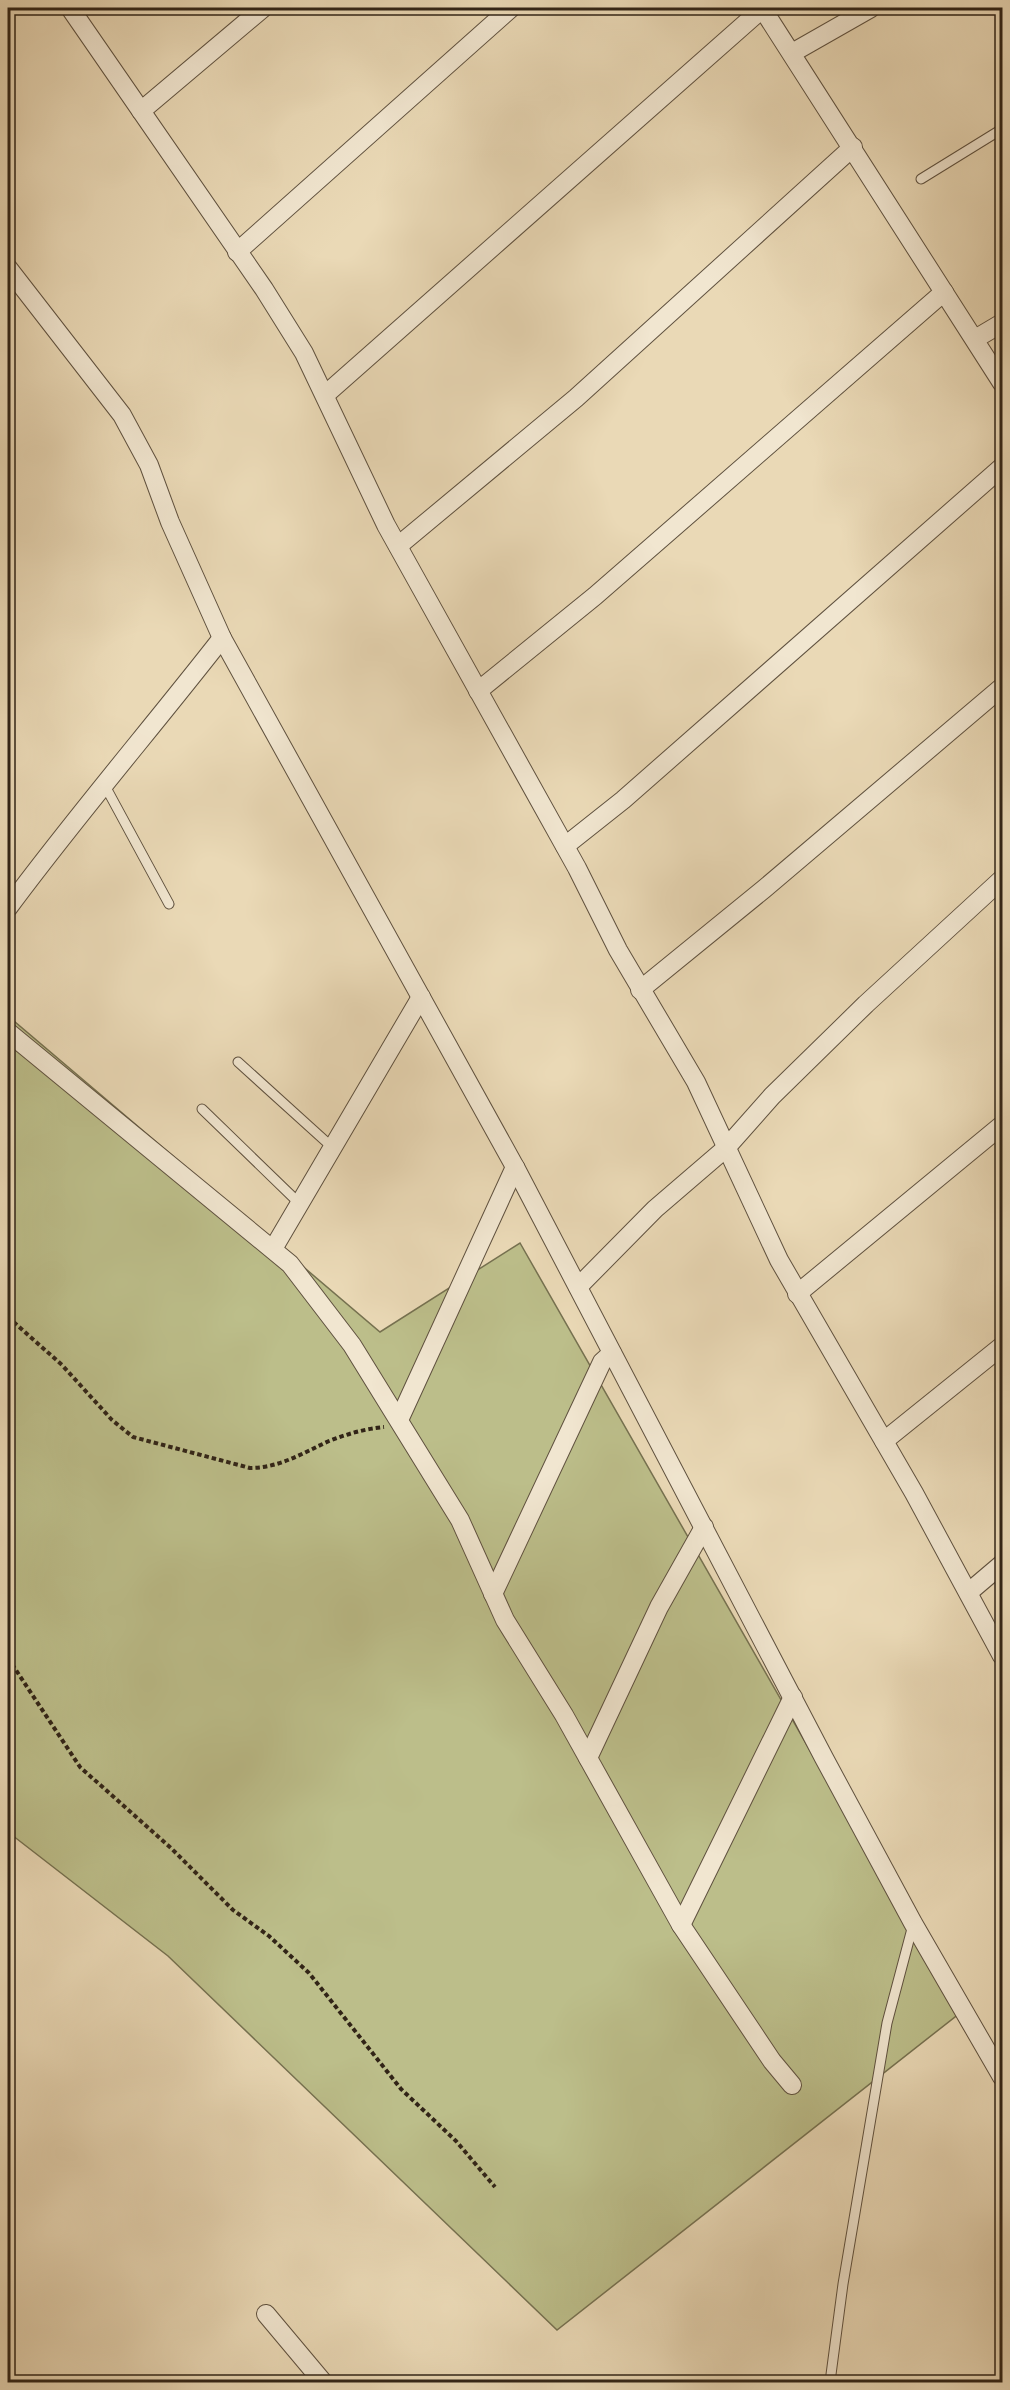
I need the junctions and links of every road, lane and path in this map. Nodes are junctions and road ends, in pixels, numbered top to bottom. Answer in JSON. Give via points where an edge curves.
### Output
{"nodes":[{"id":1,"x":70,"y":8,"type":"edge"},
{"id":2,"x":263,"y":8,"type":"edge"},
{"id":3,"x":511,"y":8,"type":"edge"},
{"id":4,"x":762,"y":8,"type":"edge"},
{"id":5,"x":871,"y":8,"type":"edge"},
{"id":6,"x":792,"y":53,"type":"junction"},
{"id":7,"x":141,"y":111,"type":"junction"},
{"id":8,"x":1002,"y":129,"type":"edge"},
{"id":9,"x":853,"y":147,"type":"junction"},
{"id":10,"x":921,"y":179,"type":"dead end"},
{"id":11,"x":237,"y":252,"type":"junction"},
{"id":12,"x":8,"y":268,"type":"edge"},
{"id":13,"x":944,"y":292,"type":"junction"},
{"id":14,"x":1002,"y":323,"type":"edge"},
{"id":15,"x":975,"y":339,"type":"junction"},
{"id":16,"x":1002,"y":383,"type":"edge"},
{"id":17,"x":325,"y":395,"type":"junction"},
{"id":18,"x":1002,"y":466,"type":"edge"},
{"id":19,"x":398,"y":546,"type":"junction"},
{"id":20,"x":222,"y":638,"type":"junction"},
{"id":21,"x":1002,"y":687,"type":"edge"},
{"id":22,"x":478,"y":691,"type":"junction"},
{"id":23,"x":104,"y":784,"type":"junction"},
{"id":24,"x":565,"y":846,"type":"junction"},
{"id":25,"x":1002,"y":879,"type":"edge"},
{"id":26,"x":170,"y":904,"type":"dead end"},
{"id":27,"x":8,"y":908,"type":"edge"},
{"id":28,"x":640,"y":990,"type":"junction"},
{"id":29,"x":421,"y":997,"type":"junction"},
{"id":30,"x":8,"y":1032,"type":"edge"},
{"id":31,"x":238,"y":1062,"type":"dead end"},
{"id":32,"x":202,"y":1109,"type":"dead end"},
{"id":33,"x":1002,"y":1125,"type":"edge"},
{"id":34,"x":333,"y":1148,"type":"junction"},
{"id":35,"x":726,"y":1148,"type":"junction"},
{"id":36,"x":515,"y":1167,"type":"junction"},
{"id":37,"x":300,"y":1204,"type":"junction"},
{"id":38,"x":273,"y":1249,"type":"junction"},
{"id":39,"x":578,"y":1287,"type":"junction"},
{"id":40,"x":797,"y":1294,"type":"junction"},
{"id":41,"x":8,"y":1317,"type":"edge"},
{"id":42,"x":1002,"y":1346,"type":"edge"},
{"id":43,"x":612,"y":1353,"type":"junction"},
{"id":44,"x":399,"y":1420,"type":"junction"},
{"id":45,"x":884,"y":1442,"type":"junction"},
{"id":46,"x":704,"y":1527,"type":"junction"},
{"id":47,"x":1002,"y":1564,"type":"edge"},
{"id":48,"x":969,"y":1592,"type":"junction"},
{"id":49,"x":493,"y":1594,"type":"junction"},
{"id":50,"x":1002,"y":1656,"type":"edge"},
{"id":51,"x":8,"y":1658,"type":"edge"},
{"id":52,"x":793,"y":1697,"type":"junction"},
{"id":53,"x":588,"y":1758,"type":"junction"},
{"id":54,"x":914,"y":1923,"type":"junction"},
{"id":55,"x":681,"y":1925,"type":"junction"},
{"id":56,"x":1002,"y":2077,"type":"edge"},
{"id":57,"x":792,"y":2085,"type":"dead end"},
{"id":58,"x":495,"y":2187,"type":"dead end"},
{"id":59,"x":266,"y":2314,"type":"dead end"},
{"id":60,"x":323,"y":2382,"type":"edge"},
{"id":61,"x":830,"y":2382,"type":"edge"}],
"edges":[{"from":1,"to":7,"type":"street"},
{"from":2,"to":7,"type":"street"},
{"from":3,"to":11,"type":"street"},
{"from":4,"to":6,"type":"street"},
{"from":4,"to":17,"type":"street"},
{"from":5,"to":6,"type":"street"},
{"from":6,"to":9,"type":"street"},
{"from":7,"to":11,"type":"street"},
{"from":8,"to":10,"type":"lane"},
{"from":9,"to":13,"type":"street"},
{"from":9,"to":19,"type":"street","via":[[576,398]]},
{"from":11,"to":17,"type":"street","via":[[285,320]]},
{"from":12,"to":20,"type":"street","via":[[122,415],[149,465]]},
{"from":13,"to":15,"type":"street"},
{"from":13,"to":22,"type":"street","via":[[595,596]]},
{"from":14,"to":15,"type":"street"},
{"from":15,"to":16,"type":"street"},
{"from":17,"to":19,"type":"street"},
{"from":18,"to":24,"type":"street","via":[[623,800]]},
{"from":19,"to":22,"type":"street"},
{"from":20,"to":23,"type":"street"},
{"from":20,"to":29,"type":"street"},
{"from":21,"to":28,"type":"street"},
{"from":22,"to":24,"type":"street"},
{"from":23,"to":26,"type":"lane"},
{"from":23,"to":27,"type":"street"},
{"from":24,"to":28,"type":"street"},
{"from":25,"to":35,"type":"street","via":[[866,1004],[772,1096]]},
{"from":28,"to":35,"type":"street","via":[[680,1052]]},
{"from":29,"to":34,"type":"street"},
{"from":29,"to":36,"type":"street"},
{"from":30,"to":38,"type":"street"},
{"from":31,"to":34,"type":"lane"},
{"from":32,"to":37,"type":"lane"},
{"from":33,"to":40,"type":"street"},
{"from":34,"to":37,"type":"street"},
{"from":35,"to":39,"type":"street","via":[[655,1209]]},
{"from":35,"to":40,"type":"street"},
{"from":36,"to":39,"type":"street"},
{"from":36,"to":44,"type":"street"},
{"from":37,"to":38,"type":"street"},
{"from":38,"to":44,"type":"street","via":[[290,1264],[352,1345]]},
{"from":39,"to":43,"type":"street"},
{"from":40,"to":45,"type":"street"},
{"from":41,"to":44,"type":"path","via":[[62,1365],[122,1430],[153,1445],[261,1468]]},
{"from":42,"to":45,"type":"street"},
{"from":43,"to":46,"type":"street"},
{"from":43,"to":49,"type":"street","via":[[602,1362]]},
{"from":44,"to":49,"type":"street","via":[[460,1520]]},
{"from":45,"to":48,"type":"street"},
{"from":46,"to":52,"type":"street"},
{"from":46,"to":53,"type":"street","via":[[659,1607]]},
{"from":47,"to":48,"type":"street"},
{"from":48,"to":50,"type":"street"},
{"from":49,"to":53,"type":"street"},
{"from":51,"to":58,"type":"path","via":[[80,1767],[233,1910],[309,1973],[401,2089],[456,2141]]},
{"from":52,"to":54,"type":"street"},
{"from":52,"to":55,"type":"street"},
{"from":53,"to":55,"type":"street"},
{"from":54,"to":56,"type":"street"},
{"from":54,"to":61,"type":"lane","via":[[887,2023]]},
{"from":55,"to":57,"type":"street"},
{"from":59,"to":60,"type":"street"}]}
